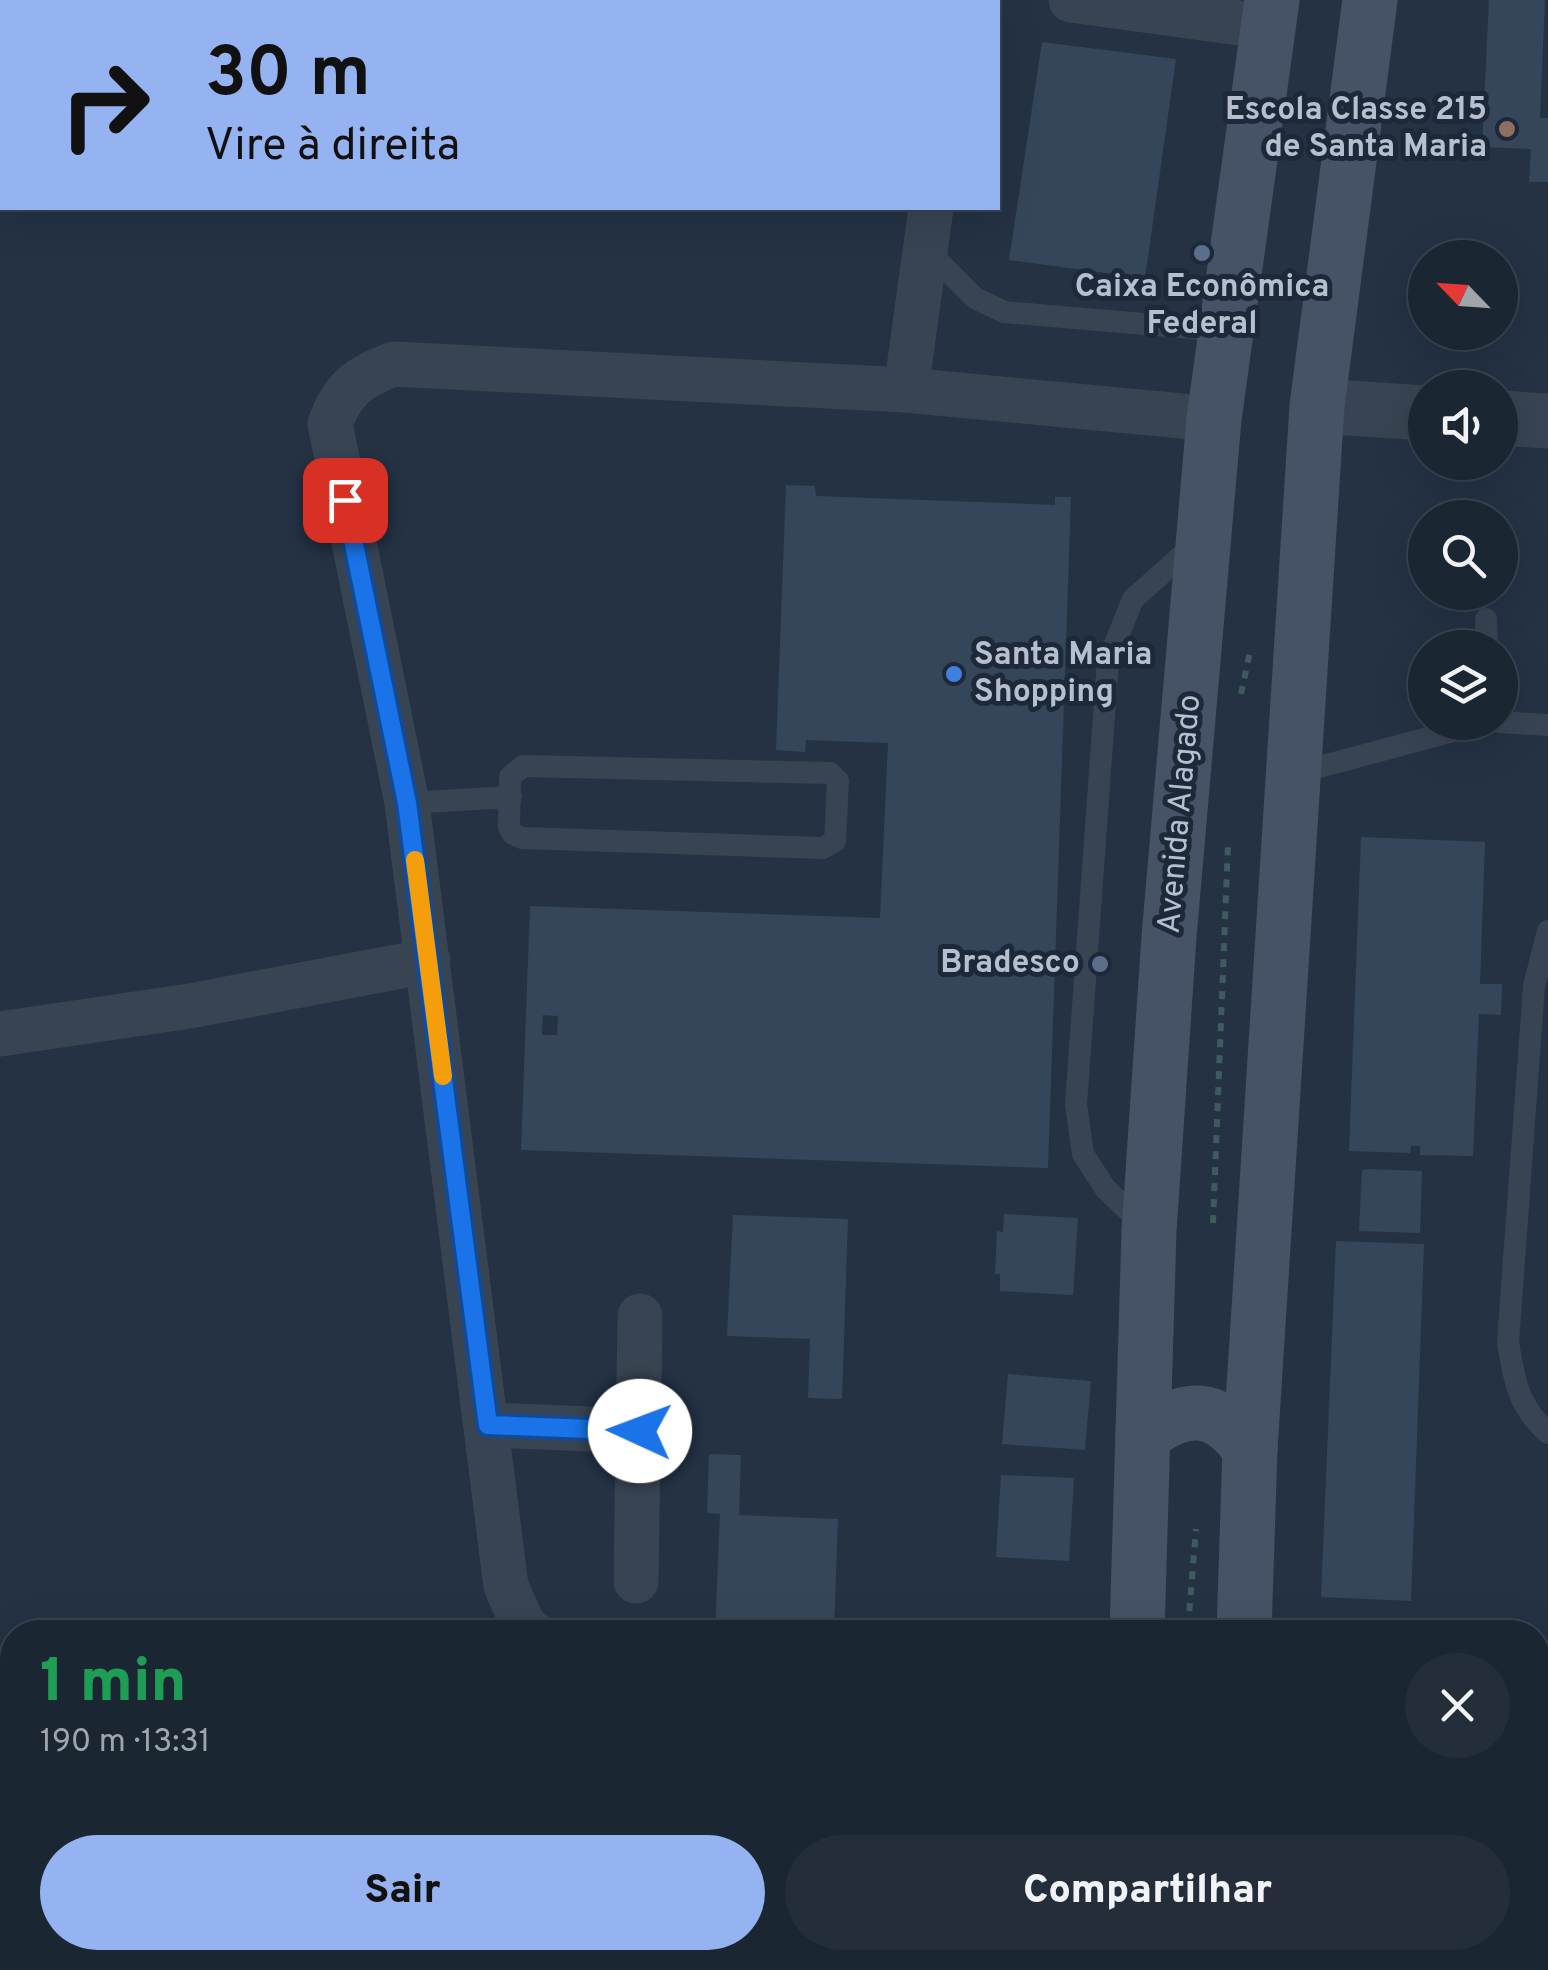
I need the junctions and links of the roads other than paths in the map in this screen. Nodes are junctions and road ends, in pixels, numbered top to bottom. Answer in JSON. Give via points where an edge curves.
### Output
{"nodes":[{"id":1,"x":1070,"y":0,"type":"edge"},
{"id":2,"x":1370,"y":0,"type":"edge"},
{"id":3,"x":1270,"y":14,"type":"edge"},
{"id":4,"x":928,"y":228,"type":"edge"},
{"id":5,"x":1226,"y":330,"type":"junction"},
{"id":6,"x":906,"y":390,"type":"junction"},
{"id":7,"x":1317,"y":406,"type":"junction"},
{"id":8,"x":1408,"y":412,"type":"edge"},
{"id":9,"x":1214,"y":419,"type":"junction"},
{"id":10,"x":1518,"y":419,"type":"edge"},
{"id":11,"x":1548,"y":421,"type":"edge"},
{"id":12,"x":1206,"y":534,"type":"junction"},
{"id":13,"x":1486,"y":618,"type":"dead end"},
{"id":14,"x":1486,"y":630,"type":"edge"},
{"id":15,"x":1518,"y":723,"type":"edge"},
{"id":16,"x":1548,"y":725,"type":"edge"},
{"id":17,"x":1420,"y":740,"type":"edge"},
{"id":18,"x":1293,"y":774,"type":"junction"},
{"id":19,"x":511,"y":797,"type":"junction"},
{"id":20,"x":407,"y":803,"type":"junction"},
{"id":21,"x":1548,"y":931,"type":"edge"},
{"id":22,"x":428,"y":961,"type":"junction"},
{"id":23,"x":0,"y":1034,"type":"edge"},
{"id":24,"x":1148,"y":1231,"type":"junction"},
{"id":25,"x":640,"y":1316,"type":"dead end"},
{"id":26,"x":488,"y":1425,"type":"junction"},
{"id":27,"x":640,"y":1431,"type":"junction"},
{"id":28,"x":1548,"y":1434,"type":"edge"},
{"id":29,"x":1142,"y":1435,"type":"junction"},
{"id":30,"x":1250,"y":1449,"type":"junction"},
{"id":31,"x":636,"y":1581,"type":"dead end"},
{"id":32,"x":521,"y":1620,"type":"edge"},
{"id":33,"x":1137,"y":1620,"type":"edge"},
{"id":34,"x":1244,"y":1620,"type":"edge"}],
"edges":[{"from":1,"to":3,"type":"street"},
{"from":2,"to":7,"type":"main road"},
{"from":3,"to":5,"type":"main road","name":"Avenida Alagado"},
{"from":4,"to":5,"type":"lane","via":[[975,298],[1004,312]]},
{"from":4,"to":6,"type":"street"},
{"from":5,"to":9,"type":"main road","name":"Avenida Alagado"},
{"from":6,"to":9,"type":"street"},
{"from":6,"to":20,"type":"street","via":[[394,364],[364,375],[338,401],[330,424]]},
{"from":7,"to":8,"type":"street"},
{"from":7,"to":18,"type":"main road"},
{"from":9,"to":12,"type":"main road","name":"Avenida Alagado"},
{"from":10,"to":11,"type":"street"},
{"from":12,"to":24,"type":"main road","name":"Avenida Alagado"},
{"from":12,"to":24,"type":"lane","via":[[1134,600],[1108,661],[1076,1104],[1083,1154],[1105,1188]]},
{"from":13,"to":14,"type":"lane"},
{"from":15,"to":16,"type":"lane"},
{"from":17,"to":18,"type":"lane"},
{"from":18,"to":30,"type":"main road"},
{"from":19,"to":19,"type":"lane","via":[[509,826],[522,838],[823,848],[835,840],[838,781],[830,773],[523,766],[510,777]]},
{"from":19,"to":20,"type":"lane"},
{"from":20,"to":22,"type":"street"},
{"from":21,"to":28,"type":"lane","via":[[1534,986],[1508,1342],[1514,1386]]},
{"from":22,"to":23,"type":"street"},
{"from":22,"to":26,"type":"street"},
{"from":24,"to":29,"type":"main road","name":"Avenida Alagado"},
{"from":25,"to":27,"type":"street"},
{"from":26,"to":27,"type":"street"},
{"from":26,"to":32,"type":"street","via":[[506,1586]]},
{"from":27,"to":31,"type":"street"},
{"from":29,"to":30,"type":"main road","via":[[1166,1419],[1206,1414],[1235,1428]]},
{"from":29,"to":33,"type":"main road","name":"Avenida Alagado"},
{"from":30,"to":34,"type":"main road"}]}
